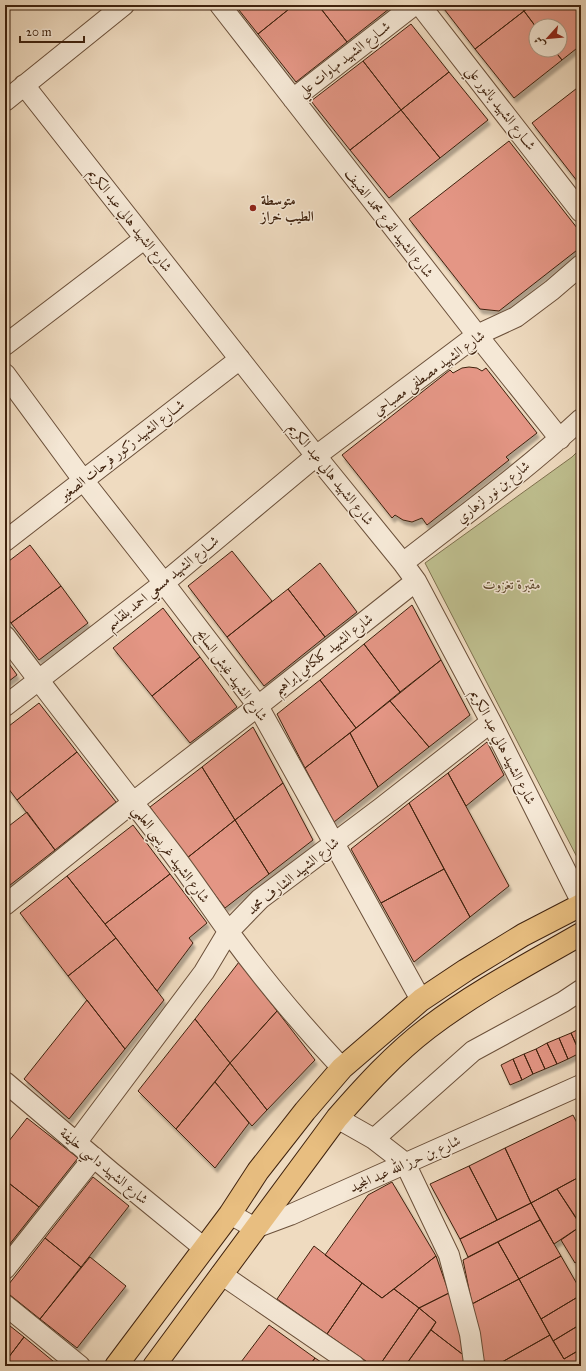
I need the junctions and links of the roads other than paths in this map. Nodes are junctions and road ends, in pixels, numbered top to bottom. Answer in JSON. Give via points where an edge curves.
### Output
{"nodes":[{"id":1,"x":124,"y":5,"type":"edge"},
{"id":2,"x":220,"y":5,"type":"edge"},
{"id":3,"x":414,"y":5,"type":"edge"},
{"id":4,"x":420,"y":5,"type":"edge"},
{"id":5,"x":24,"y":85,"type":"junction"},
{"id":6,"x":293,"y":99,"type":"junction"},
{"id":7,"x":5,"y":100,"type":"edge"},
{"id":8,"x":581,"y":212,"type":"edge"},
{"id":9,"x":144,"y":239,"type":"junction"},
{"id":10,"x":581,"y":265,"type":"edge"},
{"id":11,"x":477,"y":335,"type":"junction"},
{"id":12,"x":5,"y":345,"type":"edge"},
{"id":13,"x":240,"y":359,"type":"junction"},
{"id":14,"x":5,"y":374,"type":"edge"},
{"id":15,"x":581,"y":419,"type":"edge"},
{"id":16,"x":560,"y":439,"type":"junction"},
{"id":17,"x":316,"y":456,"type":"junction"},
{"id":18,"x":83,"y":480,"type":"junction"},
{"id":19,"x":5,"y":541,"type":"edge"},
{"id":20,"x":403,"y":563,"type":"junction"},
{"id":21,"x":416,"y":581,"type":"junction"},
{"id":22,"x":164,"y":583,"type":"junction"},
{"id":23,"x":5,"y":636,"type":"edge"},
{"id":24,"x":39,"y":681,"type":"junction"},
{"id":25,"x":5,"y":706,"type":"edge"},
{"id":26,"x":258,"y":706,"type":"junction"},
{"id":27,"x":491,"y":722,"type":"junction"},
{"id":28,"x":132,"y":803,"type":"junction"},
{"id":29,"x":334,"y":843,"type":"junction"},
{"id":30,"x":581,"y":901,"type":"edge"},
{"id":31,"x":5,"y":905,"type":"edge"},
{"id":32,"x":581,"y":905,"type":"edge"},
{"id":33,"x":228,"y":932,"type":"junction"},
{"id":34,"x":581,"y":934,"type":"edge"},
{"id":35,"x":581,"y":990,"type":"edge"},
{"id":36,"x":421,"y":1000,"type":"junction"},
{"id":37,"x":342,"y":1068,"type":"junction"},
{"id":38,"x":5,"y":1082,"type":"edge"},
{"id":39,"x":581,"y":1085,"type":"edge"},
{"id":40,"x":337,"y":1118,"type":"junction"},
{"id":41,"x":374,"y":1139,"type":"junction"},
{"id":42,"x":76,"y":1143,"type":"junction"},
{"id":43,"x":94,"y":1157,"type":"junction"},
{"id":44,"x":405,"y":1164,"type":"junction"},
{"id":45,"x":230,"y":1214,"type":"junction"},
{"id":46,"x":255,"y":1228,"type":"junction"},
{"id":47,"x":204,"y":1248,"type":"junction"},
{"id":48,"x":5,"y":1269,"type":"edge"},
{"id":49,"x":221,"y":1274,"type":"junction"},
{"id":50,"x":5,"y":1305,"type":"edge"},
{"id":51,"x":80,"y":1366,"type":"edge"},
{"id":52,"x":116,"y":1366,"type":"edge"},
{"id":53,"x":154,"y":1366,"type":"edge"},
{"id":54,"x":355,"y":1366,"type":"edge"},
{"id":55,"x":472,"y":1366,"type":"edge"}],
"edges":[{"from":1,"to":5,"type":"street"},
{"from":2,"to":6,"type":"street","name":"شارع الشهيد لقرع محمد الضيف"},
{"from":3,"to":6,"type":"street","name":"شــارع الشهيد مهاوات علي"},
{"from":4,"to":8,"type":"street","name":"شــارع الشهيد بالنور علي"},
{"from":5,"to":7,"type":"street"},
{"from":5,"to":9,"type":"street","name":"شارع الشهيد هالي عبد الكريم"},
{"from":6,"to":11,"type":"street","name":"شارع الشهيد لقرع محمد الضيف"},
{"from":9,"to":12,"type":"street"},
{"from":9,"to":13,"type":"street","name":"شارع الشهيد هالي عبد الكريم"},
{"from":10,"to":11,"type":"street","name":"شارع الشهيد مصطفى مصباحي","via":[[516,317]]},
{"from":11,"to":16,"type":"street","name":"شارع الشهيد لقرع محمد الضيف"},
{"from":11,"to":17,"type":"street","name":"شارع الشهيد مصطفى مصباحي"},
{"from":13,"to":17,"type":"street","name":"شارع الشهيد هالي عبد الكريم"},
{"from":13,"to":18,"type":"street","name":"شــارع الشهيد زكور فرحات الصغير"},
{"from":14,"to":18,"type":"street","name":"شارع الشهيد غبش السايح"},
{"from":15,"to":16,"type":"street","name":"شارع بن نور لزهاري"},
{"from":16,"to":20,"type":"street","name":"شارع بن نور لزهاري"},
{"from":17,"to":20,"type":"street","name":"شارع الشهيد هالي عبد الكريم"},
{"from":17,"to":22,"type":"street","name":"شــارع الشهيد مسعي احمد بلقاسم"},
{"from":18,"to":19,"type":"street","name":"شــارع الشهيد زكور فرحات الصغير"},
{"from":18,"to":22,"type":"street","name":"شارع الشهيد غبش السايح"},
{"from":20,"to":21,"type":"street","name":"شارع الشهيد هالي عبد الكريم"},
{"from":21,"to":26,"type":"street","name":"شارع الشهيد كلكامي إبراهيم"},
{"from":21,"to":27,"type":"street","name":"شارع الشهيد هالي عبد الكريم"},
{"from":22,"to":24,"type":"street","name":"شــارع الشهيد مسعي احمد بلقاسم"},
{"from":22,"to":26,"type":"street","name":"شارع الشهيد غبش السايح"},
{"from":23,"to":24,"type":"street","name":"شارع الشهيد غريسي العلمي"},
{"from":24,"to":25,"type":"street","name":"شــارع الشهيد مسعي احمد بلقاسم"},
{"from":24,"to":28,"type":"street","name":"شارع الشهيد غريسي العلمي"},
{"from":26,"to":28,"type":"street","name":"شارع الشهيد كلكامي إبراهيم"},
{"from":26,"to":29,"type":"street","name":"شارع الشهيد غبش السايح"},
{"from":27,"to":29,"type":"street","name":"شارع الشهيد الشارف محمد"},
{"from":27,"to":30,"type":"street","name":"شارع الشهيد هالي عبد الكريم"},
{"from":28,"to":31,"type":"street","name":"شارع الشهيد كلكامي إبراهيم"},
{"from":28,"to":33,"type":"street","name":"شارع الشهيد غريسي العلمي","via":[[167,846]]},
{"from":29,"to":33,"type":"street","name":"شارع الشهيد الشارف محمد","via":[[260,899]]},
{"from":29,"to":36,"type":"street","name":"شارع الشهيد غبش السايح"},
{"from":32,"to":36,"type":"highway","via":[[523,935]]},
{"from":33,"to":37,"type":"street","name":"شارع الشهيد غريسي العلمي","via":[[274,992]]},
{"from":33,"to":42,"type":"street","name":"شارع الشهيد الشارف محمد","via":[[204,972]]},
{"from":34,"to":40,"type":"highway","via":[[476,994],[428,1028],[370,1080]]},
{"from":35,"to":41,"type":"street","via":[[473,1050]]},
{"from":36,"to":37,"type":"highway"},
{"from":37,"to":45,"type":"highway","via":[[258,1171]]},
{"from":38,"to":42,"type":"street","name":"شارع الشهيد داسي خليفة"},
{"from":39,"to":44,"type":"street","name":"شارع بن حرز الله عبد المجيد"},
{"from":40,"to":41,"type":"street"},
{"from":40,"to":46,"type":"highway"},
{"from":41,"to":44,"type":"street"},
{"from":42,"to":43,"type":"street","name":"شارع الشهيد داسي خليفة"},
{"from":43,"to":47,"type":"street","name":"شارع الشهيد داسي خليفة"},
{"from":43,"to":48,"type":"street"},
{"from":44,"to":46,"type":"street","name":"شارع بن حرز الله عبد المجيد"},
{"from":44,"to":55,"type":"street","via":[[449,1255],[470,1334],[474,1363]]},
{"from":45,"to":46,"type":"street"},
{"from":45,"to":47,"type":"highway"},
{"from":46,"to":49,"type":"highway"},
{"from":47,"to":52,"type":"highway"},
{"from":49,"to":53,"type":"highway"},
{"from":49,"to":54,"type":"street"},
{"from":50,"to":51,"type":"street"}]}
